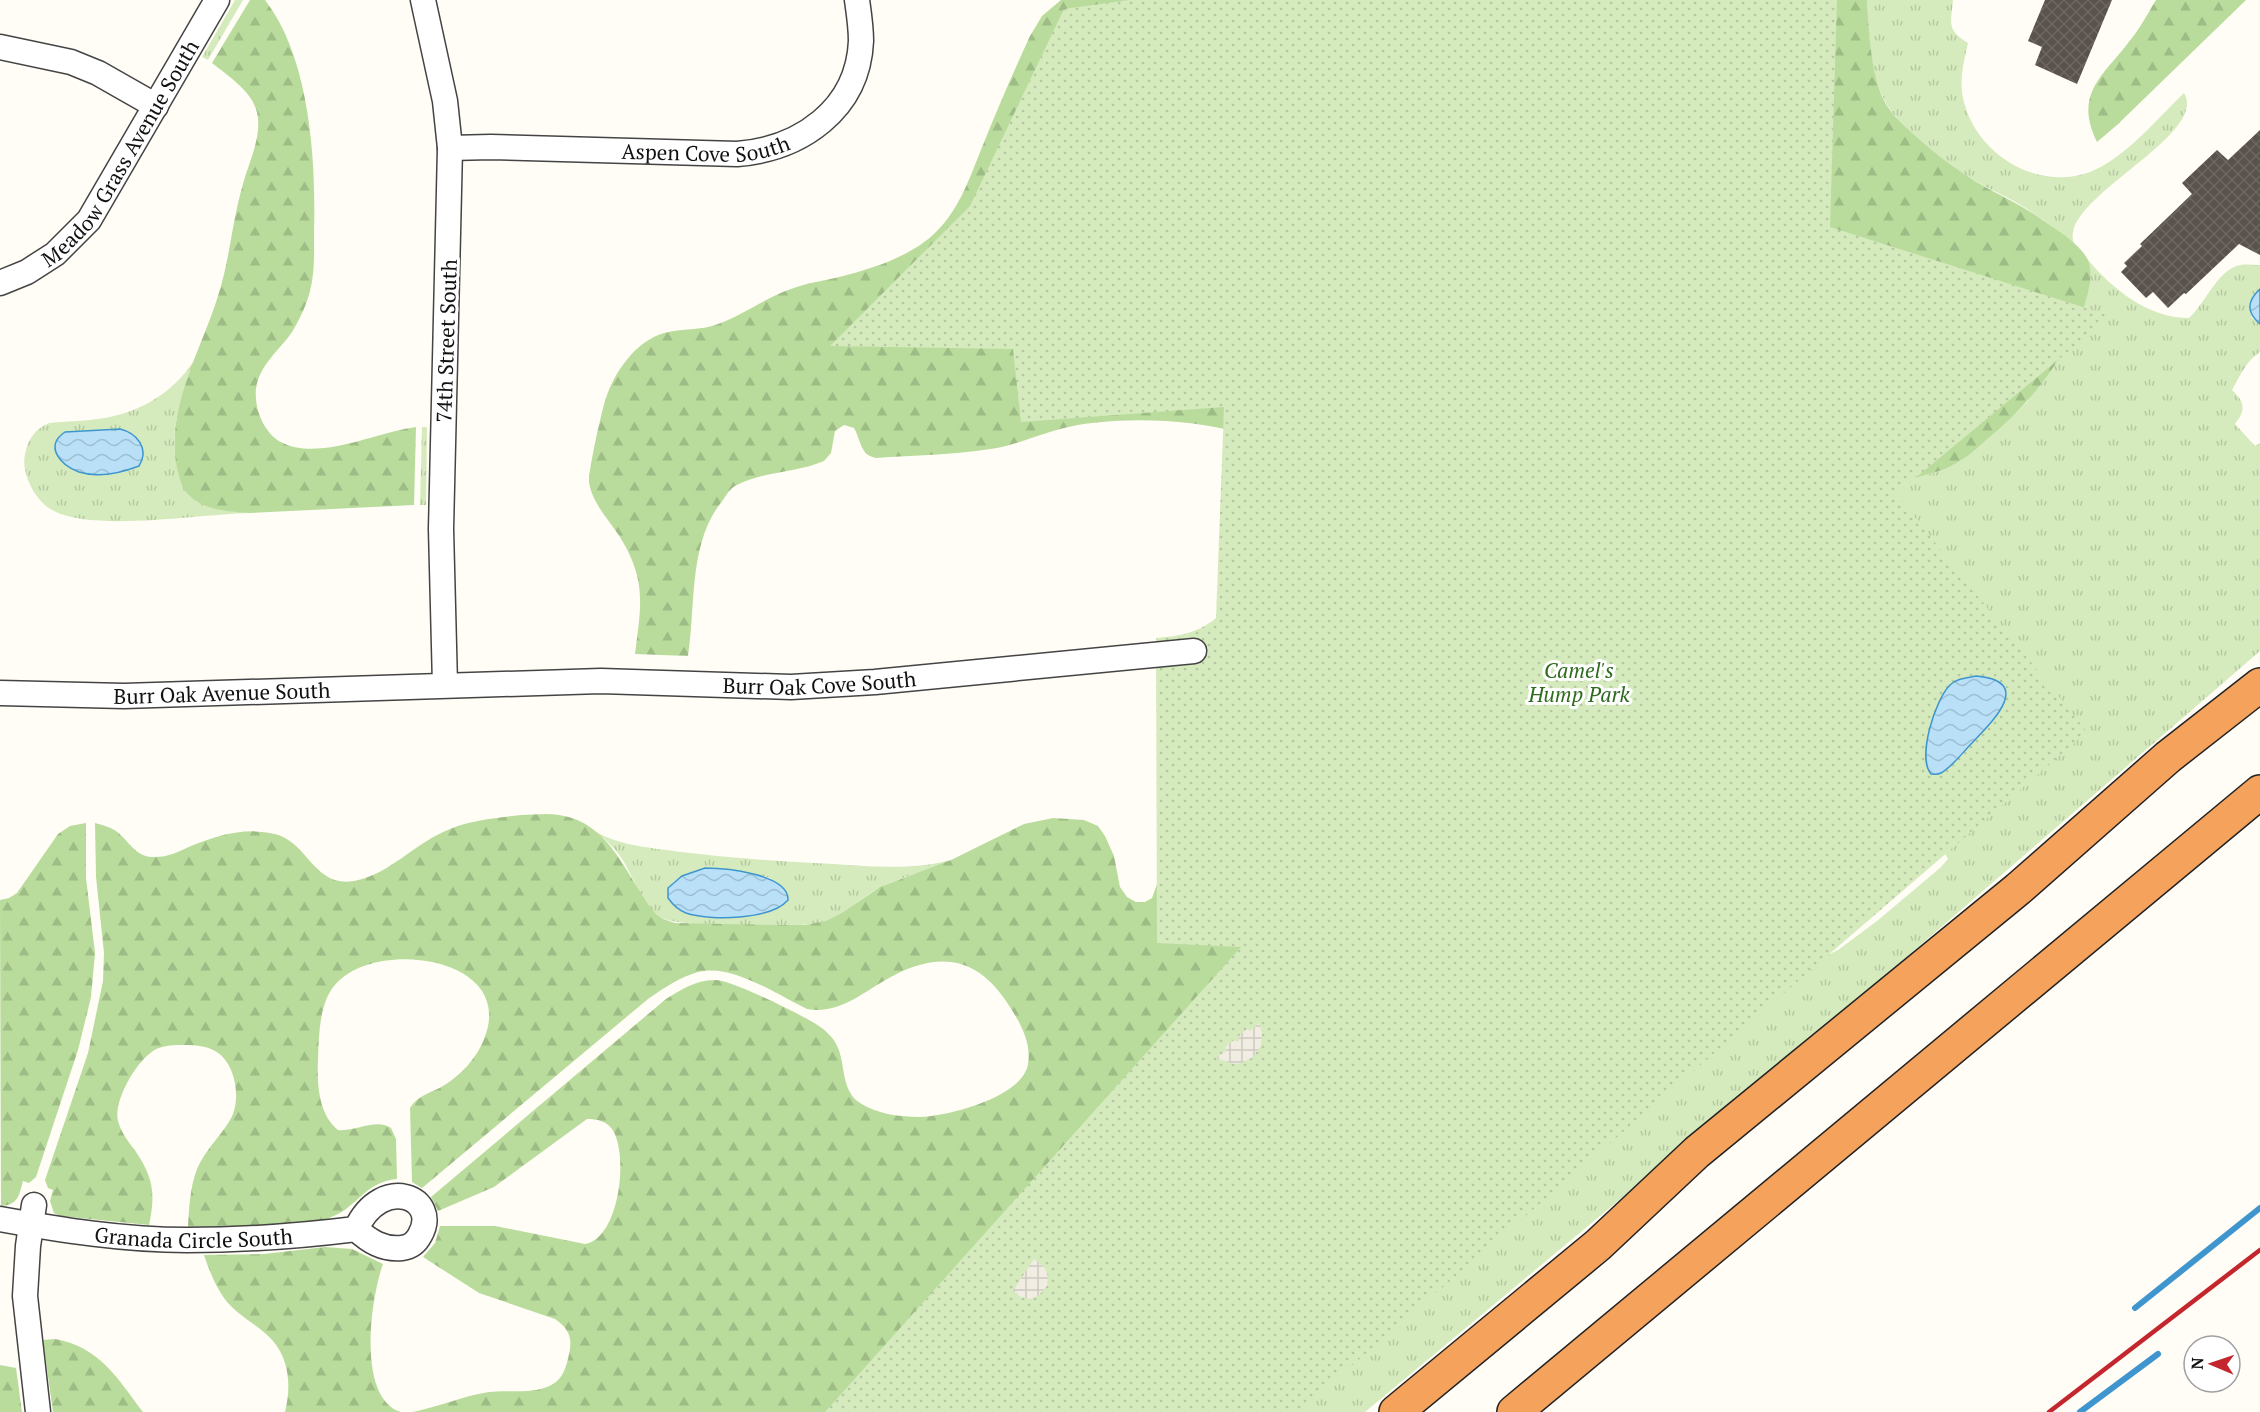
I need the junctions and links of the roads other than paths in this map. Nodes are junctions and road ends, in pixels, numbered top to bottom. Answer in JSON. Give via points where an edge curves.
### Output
{"nodes":[{"id":1,"x":217,"y":0,"type":"edge"},
{"id":2,"x":423,"y":0,"type":"edge"},
{"id":3,"x":857,"y":0,"type":"edge"},
{"id":4,"x":0,"y":47,"type":"edge"},
{"id":5,"x":156,"y":106,"type":"junction"},
{"id":6,"x":450,"y":148,"type":"junction"},
{"id":7,"x":0,"y":283,"type":"edge"},
{"id":8,"x":1194,"y":651,"type":"dead end"},
{"id":9,"x":2260,"y":685,"type":"edge"},
{"id":10,"x":445,"y":686,"type":"junction"},
{"id":11,"x":0,"y":693,"type":"edge"},
{"id":12,"x":2260,"y":792,"type":"edge"},
{"id":13,"x":32,"y":1215,"type":"junction"},
{"id":14,"x":0,"y":1220,"type":"edge"},
{"id":15,"x":356,"y":1229,"type":"dead end"},
{"id":16,"x":38,"y":1412,"type":"edge"},
{"id":17,"x":1396,"y":1412,"type":"edge"},
{"id":18,"x":1514,"y":1412,"type":"edge"}],
"edges":[{"from":1,"to":5,"type":"street","name":"Meadow Grass Avenue South"},
{"from":2,"to":6,"type":"street","name":"74th Street South","via":[[445,100]]},
{"from":3,"to":6,"type":"street","name":"Aspen Cove South","via":[[860,46],[848,85],[823,120],[782,146],[738,154]]},
{"from":4,"to":5,"type":"street","via":[[71,62]]},
{"from":5,"to":7,"type":"street","name":"Meadow Grass Avenue South","via":[[98,207],[77,233],[42,263]]},
{"from":6,"to":10,"type":"street","name":"74th Street South","via":[[441,529]]},
{"from":8,"to":10,"type":"street","name":"Burr Oak Cove South","via":[[827,685],[768,687],[601,681]]},
{"from":9,"to":17,"type":"highway","via":[[2168,757],[2018,889],[1697,1152],[1598,1245]]},
{"from":10,"to":11,"type":"street","name":"Burr Oak Avenue South","via":[[124,696]]},
{"from":12,"to":18,"type":"highway"},
{"from":13,"to":14,"type":"street","name":"Granada Circle South"},
{"from":13,"to":15,"type":"street","name":"Granada Circle South","via":[[110,1235],[185,1240],[286,1237]]},
{"from":13,"to":16,"type":"street","via":[[25,1296]]}]}
